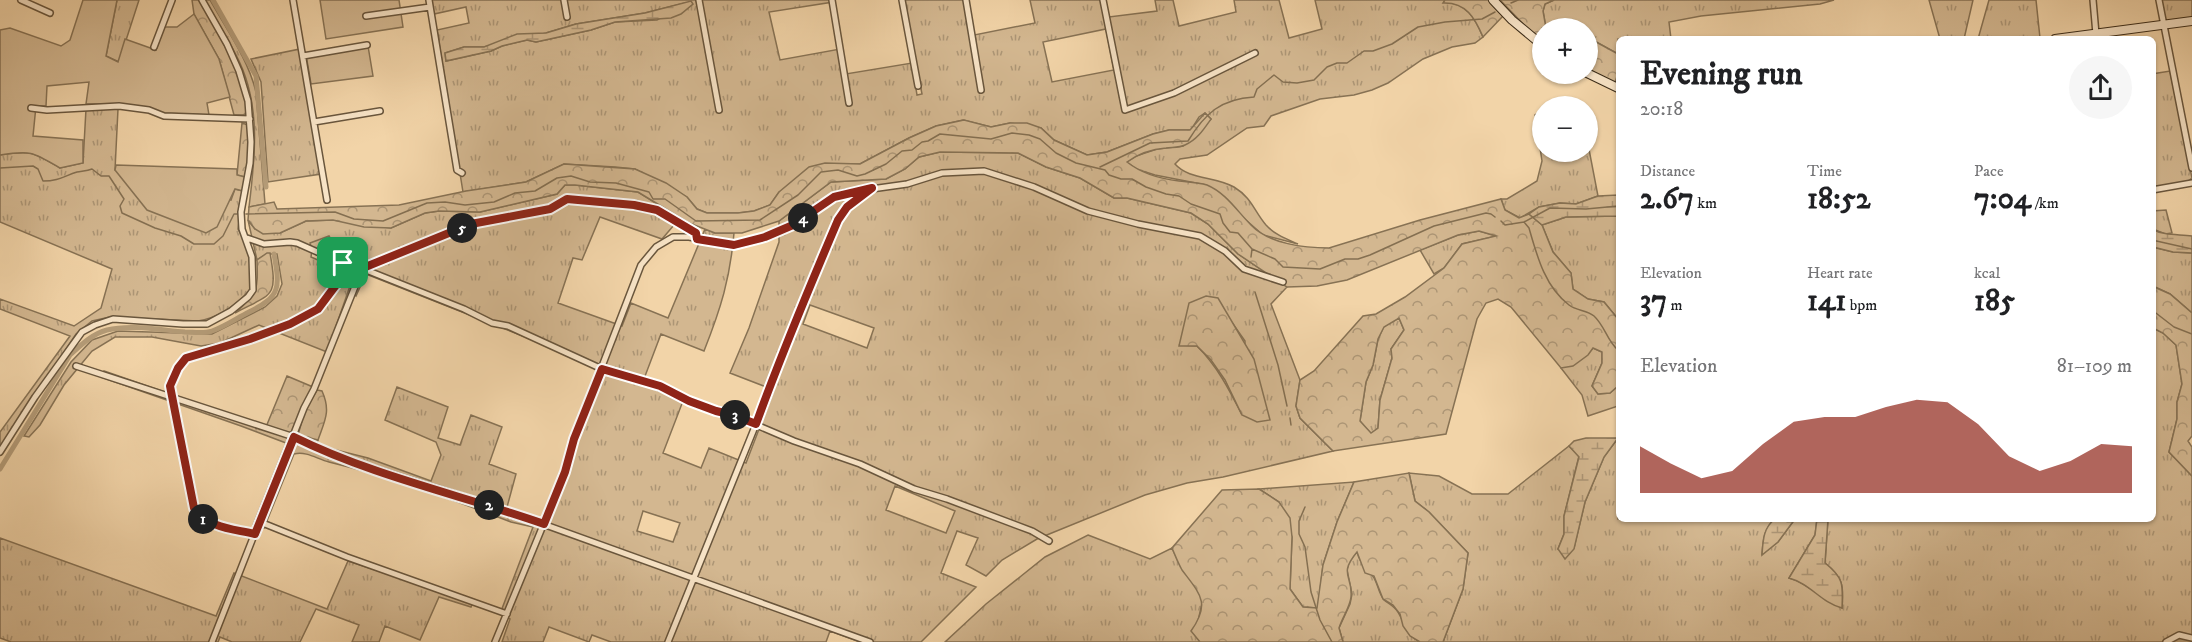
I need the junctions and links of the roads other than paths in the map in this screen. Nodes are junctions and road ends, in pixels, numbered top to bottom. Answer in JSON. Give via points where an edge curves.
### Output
{"nodes":[{"id":1,"x":21,"y":0,"type":"edge"},
{"id":2,"x":172,"y":0,"type":"edge"},
{"id":3,"x":202,"y":0,"type":"edge"},
{"id":4,"x":293,"y":0,"type":"edge"},
{"id":5,"x":429,"y":0,"type":"edge"},
{"id":6,"x":564,"y":0,"type":"edge"},
{"id":7,"x":699,"y":0,"type":"edge"},
{"id":8,"x":832,"y":0,"type":"edge"},
{"id":9,"x":902,"y":0,"type":"edge"},
{"id":10,"x":966,"y":0,"type":"edge"},
{"id":11,"x":1103,"y":0,"type":"edge"},
{"id":12,"x":1493,"y":0,"type":"edge"},
{"id":13,"x":2092,"y":0,"type":"edge"},
{"id":14,"x":2160,"y":0,"type":"edge"},
{"id":15,"x":430,"y":7,"type":"junction"},
{"id":16,"x":50,"y":13,"type":"dead end"},
{"id":17,"x":366,"y":16,"type":"dead end"},
{"id":18,"x":567,"y":17,"type":"dead end"},
{"id":19,"x":2192,"y":21,"type":"edge"},
{"id":20,"x":2163,"y":25,"type":"junction"},
{"id":21,"x":2095,"y":35,"type":"edge"},
{"id":22,"x":1532,"y":37,"type":"edge"},
{"id":23,"x":368,"y":45,"type":"dead end"},
{"id":24,"x":154,"y":47,"type":"dead end"},
{"id":25,"x":1255,"y":53,"type":"dead end"},
{"id":26,"x":303,"y":56,"type":"junction"},
{"id":27,"x":1598,"y":78,"type":"edge"},
{"id":28,"x":918,"y":86,"type":"dead end"},
{"id":29,"x":1616,"y":87,"type":"edge"},
{"id":30,"x":981,"y":90,"type":"dead end"},
{"id":31,"x":849,"y":103,"type":"dead end"},
{"id":32,"x":31,"y":108,"type":"dead end"},
{"id":33,"x":719,"y":110,"type":"dead end"},
{"id":34,"x":380,"y":111,"type":"dead end"},
{"id":35,"x":250,"y":118,"type":"junction"},
{"id":36,"x":314,"y":122,"type":"junction"},
{"id":37,"x":2192,"y":168,"type":"edge"},
{"id":38,"x":462,"y":172,"type":"dead end"},
{"id":39,"x":2192,"y":183,"type":"edge"},
{"id":40,"x":872,"y":188,"type":"junction"},
{"id":41,"x":2156,"y":189,"type":"edge"},
{"id":42,"x":327,"y":200,"type":"dead end"},
{"id":43,"x":247,"y":238,"type":"junction"},
{"id":44,"x":697,"y":239,"type":"junction"},
{"id":45,"x":343,"y":263,"type":"junction"},
{"id":46,"x":360,"y":269,"type":"junction"},
{"id":47,"x":1283,"y":282,"type":"dead end"},
{"id":48,"x":76,"y":366,"type":"dead end"},
{"id":49,"x":602,"y":369,"type":"junction"},
{"id":50,"x":172,"y":397,"type":"junction"},
{"id":51,"x":756,"y":424,"type":"junction"},
{"id":52,"x":294,"y":437,"type":"junction"},
{"id":53,"x":0,"y":452,"type":"edge"},
{"id":54,"x":260,"y":522,"type":"junction"},
{"id":55,"x":544,"y":524,"type":"junction"},
{"id":56,"x":255,"y":534,"type":"junction"},
{"id":57,"x":1049,"y":541,"type":"dead end"},
{"id":58,"x":693,"y":578,"type":"junction"},
{"id":59,"x":507,"y":614,"type":"junction"},
{"id":60,"x":2192,"y":638,"type":"edge"},
{"id":61,"x":212,"y":642,"type":"edge"},
{"id":62,"x":495,"y":642,"type":"edge"},
{"id":63,"x":668,"y":642,"type":"edge"},
{"id":64,"x":870,"y":642,"type":"edge"},
{"id":65,"x":2166,"y":642,"type":"edge"}],
"edges":[{"from":1,"to":16,"type":"street"},
{"from":2,"to":24,"type":"street"},
{"from":3,"to":35,"type":"street","via":[[239,71]]},
{"from":4,"to":26,"type":"street"},
{"from":5,"to":15,"type":"street"},
{"from":6,"to":18,"type":"street"},
{"from":7,"to":33,"type":"street"},
{"from":8,"to":31,"type":"street"},
{"from":9,"to":28,"type":"street"},
{"from":10,"to":30,"type":"street"},
{"from":11,"to":25,"type":"street","via":[[1125,110],[1174,93]]},
{"from":12,"to":22,"type":"street"},
{"from":13,"to":21,"type":"street"},
{"from":14,"to":20,"type":"street"},
{"from":15,"to":17,"type":"street"},
{"from":15,"to":38,"type":"street","via":[[457,170]]},
{"from":19,"to":20,"type":"street"},
{"from":20,"to":21,"type":"street"},
{"from":20,"to":37,"type":"street"},
{"from":23,"to":26,"type":"street"},
{"from":26,"to":36,"type":"street"},
{"from":27,"to":29,"type":"street"},
{"from":32,"to":35,"type":"street","via":[[119,106],[164,116]]},
{"from":34,"to":36,"type":"street"},
{"from":35,"to":43,"type":"street","via":[[250,164],[241,212]]},
{"from":36,"to":42,"type":"street"},
{"from":39,"to":41,"type":"street"},
{"from":40,"to":44,"type":"street","via":[[834,197],[793,225],[765,237],[734,245]]},
{"from":40,"to":47,"type":"street","via":[[907,184],[942,173],[984,171],[1034,187],[1088,211],[1200,236],[1244,269]]},
{"from":40,"to":51,"type":"street","via":[[847,207],[838,220]]},
{"from":43,"to":45,"type":"street","via":[[264,244],[297,243]]},
{"from":43,"to":53,"type":"street","via":[[254,280],[248,297],[207,324],[112,319],[82,332]]},
{"from":44,"to":46,"type":"street","via":[[696,233],[657,210],[567,199],[550,209],[471,224]]},
{"from":44,"to":49,"type":"street","via":[[673,237],[648,255]]},
{"from":45,"to":46,"type":"street"},
{"from":45,"to":50,"type":"street","via":[[339,281],[318,309],[250,339],[186,358],[170,386]]},
{"from":46,"to":49,"type":"street","via":[[508,326]]},
{"from":46,"to":52,"type":"street"},
{"from":48,"to":50,"type":"street"},
{"from":49,"to":51,"type":"street","via":[[660,386],[689,401]]},
{"from":49,"to":55,"type":"street"},
{"from":50,"to":52,"type":"street"},
{"from":50,"to":56,"type":"street","via":[[194,508],[213,525]]},
{"from":51,"to":57,"type":"street"},
{"from":51,"to":58,"type":"street"},
{"from":52,"to":54,"type":"street"},
{"from":52,"to":55,"type":"street","via":[[319,450]]},
{"from":54,"to":56,"type":"street"},
{"from":54,"to":59,"type":"street"},
{"from":55,"to":58,"type":"street"},
{"from":55,"to":59,"type":"street"},
{"from":56,"to":61,"type":"street"},
{"from":58,"to":63,"type":"street"},
{"from":58,"to":64,"type":"street"},
{"from":59,"to":62,"type":"street"},
{"from":60,"to":65,"type":"street","via":[[2179,635]]}]}
